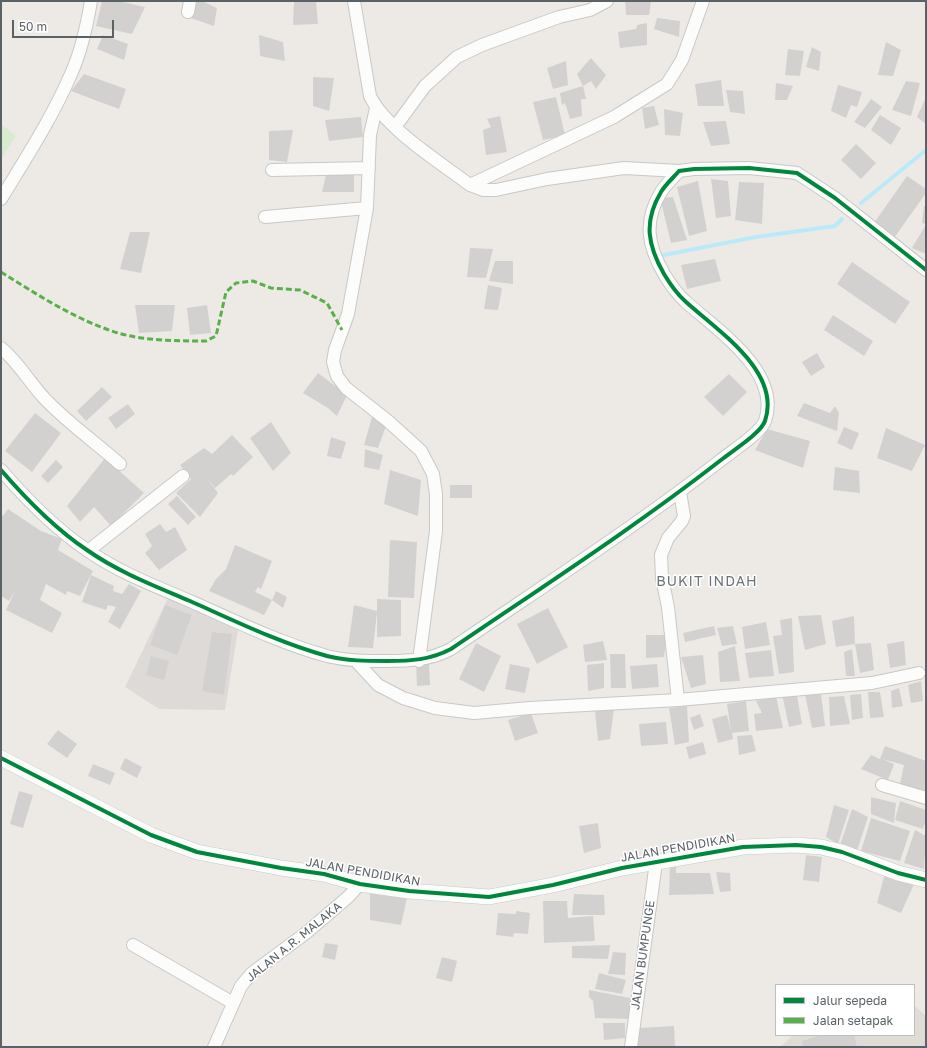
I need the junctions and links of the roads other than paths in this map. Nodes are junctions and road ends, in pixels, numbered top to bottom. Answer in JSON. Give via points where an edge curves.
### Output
{"nodes":[{"id":1,"x":91,"y":1,"type":"edge"},
{"id":2,"x":354,"y":1,"type":"edge"},
{"id":3,"x":607,"y":1,"type":"edge"},
{"id":4,"x":703,"y":1,"type":"edge"},
{"id":5,"x":376,"y":108,"type":"junction"},
{"id":6,"x":395,"y":127,"type":"junction"},
{"id":7,"x":369,"y":168,"type":"junction"},
{"id":8,"x":272,"y":170,"type":"dead end"},
{"id":9,"x":679,"y":171,"type":"junction"},
{"id":10,"x":470,"y":185,"type":"junction"},
{"id":11,"x":1,"y":199,"type":"edge"},
{"id":12,"x":367,"y":208,"type":"junction"},
{"id":13,"x":265,"y":217,"type":"dead end"},
{"id":14,"x":926,"y":270,"type":"edge"},
{"id":15,"x":1,"y":348,"type":"edge"},
{"id":16,"x":120,"y":464,"type":"dead end"},
{"id":17,"x":1,"y":470,"type":"edge"},
{"id":18,"x":183,"y":476,"type":"dead end"},
{"id":19,"x":680,"y":492,"type":"junction"},
{"id":20,"x":88,"y":551,"type":"junction"},
{"id":21,"x":356,"y":661,"type":"junction"},
{"id":22,"x":419,"y":661,"type":"junction"},
{"id":23,"x":919,"y":673,"type":"dead end"},
{"id":24,"x":678,"y":700,"type":"junction"},
{"id":25,"x":1,"y":758,"type":"edge"},
{"id":26,"x":882,"y":785,"type":"dead end"},
{"id":27,"x":926,"y":798,"type":"edge"},
{"id":28,"x":656,"y":862,"type":"junction"},
{"id":29,"x":926,"y":880,"type":"edge"},
{"id":30,"x":360,"y":884,"type":"junction"},
{"id":31,"x":133,"y":945,"type":"dead end"},
{"id":32,"x":233,"y":1003,"type":"junction"},
{"id":33,"x":214,"y":1047,"type":"edge"},
{"id":34,"x":631,"y":1047,"type":"edge"}],
"edges":[{"from":1,"to":11,"type":"street","via":[[72,73],[38,140]]},
{"from":2,"to":5,"type":"street","via":[[370,96]]},
{"from":3,"to":6,"type":"street","via":[[590,10],[559,17],[482,45],[457,57],[425,86]]},
{"from":4,"to":10,"type":"street","via":[[682,60],[667,84],[614,116]]},
{"from":5,"to":6,"type":"street"},
{"from":5,"to":7,"type":"street","via":[[370,135]]},
{"from":6,"to":10,"type":"street"},
{"from":7,"to":8,"type":"street"},
{"from":7,"to":12,"type":"street"},
{"from":9,"to":10,"type":"street","via":[[624,168],[547,179],[496,190],[483,190]]},
{"from":9,"to":14,"type":"street","via":[[749,168],[796,173],[835,198]]},
{"from":9,"to":19,"type":"street","via":[[662,190],[651,216],[649,231],[654,256],[683,300],[739,348],[765,387],[767,410],[765,422],[753,435]]},
{"from":12,"to":13,"type":"street"},
{"from":12,"to":22,"type":"street","via":[[348,314],[334,350],[333,362],[337,376],[346,388],[421,451],[433,474],[436,531]]},
{"from":15,"to":16,"type":"street","via":[[55,409]]},
{"from":17,"to":20,"type":"street","via":[[53,525]]},
{"from":18,"to":20,"type":"street"},
{"from":19,"to":22,"type":"street","via":[[451,649]]},
{"from":19,"to":24,"type":"street","via":[[684,516],[668,538],[661,555]]},
{"from":20,"to":21,"type":"street","via":[[121,570],[284,642],[328,656]]},
{"from":21,"to":22,"type":"street"},
{"from":21,"to":24,"type":"street","via":[[378,685],[403,698],[434,708],[474,713]]},
{"from":23,"to":24,"type":"street","via":[[872,683]]},
{"from":25,"to":30,"type":"street","name":"JALAN PENDIDIKAN","via":[[151,835],[197,852],[324,874]]},
{"from":26,"to":27,"type":"street"},
{"from":28,"to":29,"type":"street","name":"JALAN PENDIDIKAN","via":[[743,847],[796,845],[842,852],[898,873]]},
{"from":28,"to":30,"type":"street","name":"JALAN PENDIDIKAN","via":[[490,897],[409,892]]},
{"from":28,"to":34,"type":"street","name":"JALAN BUMPUNGE"},
{"from":30,"to":32,"type":"street","name":"JALAN A.R. MALAKA","via":[[306,933],[252,973],[241,986]]},
{"from":31,"to":32,"type":"street"},
{"from":32,"to":33,"type":"street","name":"JALAN A.R. MALAKA"}]}
